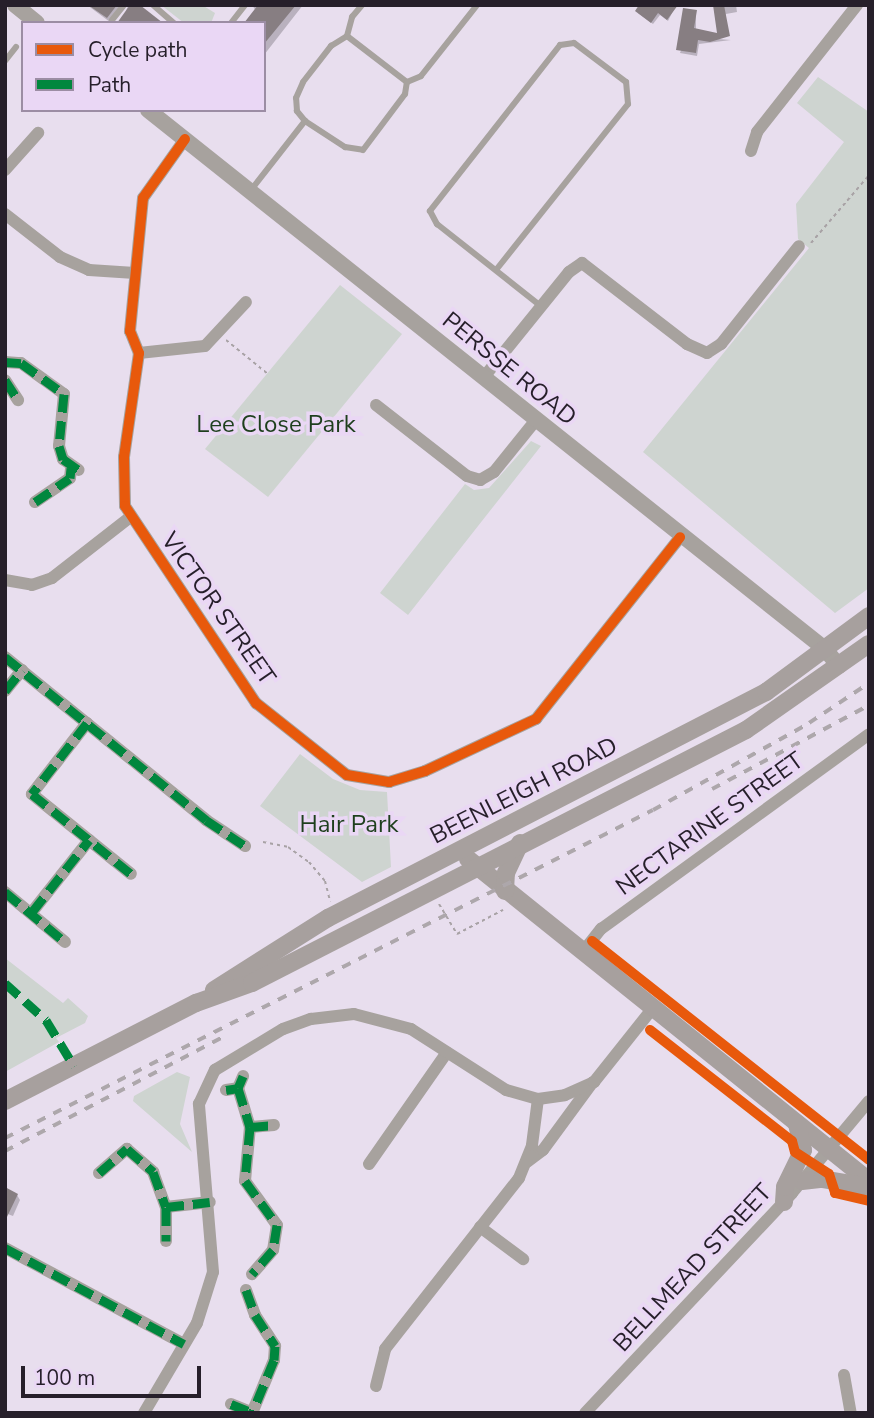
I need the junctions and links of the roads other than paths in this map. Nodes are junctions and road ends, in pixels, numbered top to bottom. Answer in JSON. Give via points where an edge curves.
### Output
{"nodes":[{"id":1,"x":15,"y":5,"type":"edge"},
{"id":2,"x":124,"y":5,"type":"edge"},
{"id":3,"x":153,"y":5,"type":"edge"},
{"id":4,"x":245,"y":5,"type":"edge"},
{"id":5,"x":362,"y":5,"type":"edge"},
{"id":6,"x":477,"y":5,"type":"edge"},
{"id":7,"x":857,"y":5,"type":"edge"},
{"id":8,"x":112,"y":20,"type":"dead end"},
{"id":9,"x":35,"y":21,"type":"edge"},
{"id":10,"x":172,"y":21,"type":"edge"},
{"id":11,"x":233,"y":21,"type":"edge"},
{"id":12,"x":347,"y":36,"type":"junction"},
{"id":13,"x":16,"y":47,"type":"dead end"},
{"id":14,"x":5,"y":61,"type":"edge"},
{"id":15,"x":407,"y":82,"type":"junction"},
{"id":16,"x":151,"y":112,"type":"edge"},
{"id":17,"x":305,"y":121,"type":"junction"},
{"id":18,"x":38,"y":133,"type":"dead end"},
{"id":19,"x":185,"y":139,"type":"junction"},
{"id":20,"x":751,"y":151,"type":"dead end"},
{"id":21,"x":5,"y":170,"type":"edge"},
{"id":22,"x":251,"y":190,"type":"junction"},
{"id":23,"x":5,"y":214,"type":"edge"},
{"id":24,"x":799,"y":246,"type":"road end"},
{"id":25,"x":496,"y":270,"type":"junction"},
{"id":26,"x":135,"y":273,"type":"junction"},
{"id":27,"x":246,"y":302,"type":"dead end"},
{"id":28,"x":541,"y":306,"type":"junction"},
{"id":29,"x":139,"y":353,"type":"junction"},
{"id":30,"x":5,"y":362,"type":"edge"},
{"id":31,"x":484,"y":377,"type":"junction"},
{"id":32,"x":5,"y":380,"type":"edge"},
{"id":33,"x":18,"y":400,"type":"dead end"},
{"id":34,"x":376,"y":405,"type":"dead end"},
{"id":35,"x":536,"y":420,"type":"junction"},
{"id":36,"x":35,"y":502,"type":"dead end"},
{"id":37,"x":129,"y":518,"type":"junction"},
{"id":38,"x":680,"y":537,"type":"junction"},
{"id":39,"x":5,"y":580,"type":"edge"},
{"id":40,"x":869,"y":616,"type":"edge"},
{"id":41,"x":869,"y":644,"type":"edge"},
{"id":42,"x":825,"y":649,"type":"junction"},
{"id":43,"x":5,"y":657,"type":"edge"},
{"id":44,"x":838,"y":666,"type":"junction"},
{"id":45,"x":22,"y":670,"type":"junction"},
{"id":46,"x":5,"y":691,"type":"edge"},
{"id":47,"x":87,"y":723,"type":"junction"},
{"id":48,"x":869,"y":734,"type":"edge"},
{"id":49,"x":89,"y":840,"type":"junction"},
{"id":50,"x":520,"y":844,"type":"junction"},
{"id":51,"x":245,"y":846,"type":"dead end"},
{"id":52,"x":460,"y":852,"type":"junction"},
{"id":53,"x":475,"y":865,"type":"junction"},
{"id":54,"x":131,"y":874,"type":"dead end"},
{"id":55,"x":505,"y":891,"type":"junction"},
{"id":56,"x":5,"y":892,"type":"edge"},
{"id":57,"x":32,"y":912,"type":"junction"},
{"id":58,"x":65,"y":942,"type":"dead end"},
{"id":59,"x":582,"y":953,"type":"junction"},
{"id":60,"x":196,"y":1003,"type":"junction"},
{"id":61,"x":652,"y":1009,"type":"junction"},
{"id":62,"x":447,"y":1052,"type":"junction"},
{"id":63,"x":243,"y":1076,"type":"dead end"},
{"id":64,"x":593,"y":1082,"type":"junction"},
{"id":65,"x":538,"y":1099,"type":"junction"},
{"id":66,"x":5,"y":1101,"type":"edge"},
{"id":67,"x":869,"y":1101,"type":"edge"},
{"id":68,"x":797,"y":1124,"type":"junction"},
{"id":69,"x":274,"y":1125,"type":"dead end"},
{"id":70,"x":250,"y":1127,"type":"junction"},
{"id":71,"x":830,"y":1150,"type":"junction"},
{"id":72,"x":527,"y":1163,"type":"junction"},
{"id":73,"x":369,"y":1164,"type":"dead end"},
{"id":74,"x":99,"y":1173,"type":"dead end"},
{"id":75,"x":803,"y":1181,"type":"junction"},
{"id":76,"x":869,"y":1181,"type":"edge"},
{"id":77,"x":869,"y":1187,"type":"edge"},
{"id":78,"x":210,"y":1202,"type":"junction"},
{"id":79,"x":784,"y":1202,"type":"junction"},
{"id":80,"x":166,"y":1207,"type":"junction"},
{"id":81,"x":480,"y":1227,"type":"junction"},
{"id":82,"x":166,"y":1241,"type":"dead end"},
{"id":83,"x":5,"y":1248,"type":"edge"},
{"id":84,"x":523,"y":1259,"type":"dead end"},
{"id":85,"x":252,"y":1274,"type":"dead end"},
{"id":86,"x":247,"y":1290,"type":"dead end"},
{"id":87,"x":184,"y":1344,"type":"junction"},
{"id":88,"x":844,"y":1375,"type":"dead end"},
{"id":89,"x":376,"y":1387,"type":"dead end"},
{"id":90,"x":231,"y":1404,"type":"dead end"},
{"id":91,"x":251,"y":1412,"type":"edge"},
{"id":92,"x":144,"y":1413,"type":"edge"},
{"id":93,"x":584,"y":1413,"type":"edge"},
{"id":94,"x":851,"y":1413,"type":"edge"}],
"edges":[{"from":1,"to":9,"type":"street"},
{"from":2,"to":8,"type":"lane"},
{"from":3,"to":10,"type":"lane"},
{"from":4,"to":11,"type":"lane"},
{"from":5,"to":12,"type":"lane"},
{"from":6,"to":15,"type":"lane","via":[[421,76]]},
{"from":7,"to":20,"type":"street","via":[[757,132]]},
{"from":12,"to":15,"type":"lane"},
{"from":12,"to":17,"type":"lane","via":[[331,46],[303,82],[296,98]]},
{"from":13,"to":14,"type":"lane"},
{"from":15,"to":17,"type":"lane","via":[[405,94],[363,150],[345,147]]},
{"from":16,"to":19,"type":"street","name":"PERSSE ROAD"},
{"from":17,"to":22,"type":"lane"},
{"from":18,"to":21,"type":"street"},
{"from":19,"to":22,"type":"street","name":"PERSSE ROAD"},
{"from":19,"to":26,"type":"street","name":"VICTOR STREET","via":[[143,198]]},
{"from":22,"to":31,"type":"street","name":"PERSSE ROAD"},
{"from":23,"to":26,"type":"street","via":[[60,257],[89,270]]},
{"from":24,"to":28,"type":"street","via":[[721,344],[707,353],[687,344],[582,263]]},
{"from":25,"to":25,"type":"lane","via":[[437,224],[430,211],[560,45],[574,43],[626,82],[628,104]]},
{"from":25,"to":28,"type":"lane"},
{"from":26,"to":29,"type":"street","name":"VICTOR STREET","via":[[131,331]]},
{"from":27,"to":29,"type":"street","via":[[220,335],[192,351]]},
{"from":28,"to":31,"type":"street"},
{"from":29,"to":37,"type":"street","name":"VICTOR STREET","via":[[124,457]]},
{"from":30,"to":36,"type":"street","via":[[21,363],[64,394],[59,446],[75,469],[70,478]]},
{"from":31,"to":35,"type":"street","name":"PERSSE ROAD"},
{"from":32,"to":33,"type":"street"},
{"from":34,"to":35,"type":"street","via":[[467,476],[480,480],[494,472]]},
{"from":35,"to":38,"type":"street","name":"PERSSE ROAD"},
{"from":37,"to":38,"type":"street","name":"VICTOR STREET","via":[[257,703],[347,775],[389,782],[425,771],[536,719]]},
{"from":37,"to":39,"type":"street","via":[[52,578],[32,585]]},
{"from":38,"to":42,"type":"street","name":"PERSSE ROAD"},
{"from":40,"to":42,"type":"main road","name":"BEENLEIGH ROAD"},
{"from":41,"to":44,"type":"main road","name":"BEENLEIGH ROAD"},
{"from":42,"to":44,"type":"street","name":"PERSSE ROAD"},
{"from":42,"to":52,"type":"main road","name":"BEENLEIGH ROAD","via":[[766,692]]},
{"from":43,"to":45,"type":"street"},
{"from":44,"to":50,"type":"main road","name":"BEENLEIGH ROAD","via":[[746,730]]},
{"from":45,"to":46,"type":"street"},
{"from":45,"to":47,"type":"street"},
{"from":47,"to":49,"type":"street","via":[[32,794]]},
{"from":47,"to":51,"type":"street","via":[[226,839]]},
{"from":48,"to":59,"type":"street","name":"NECTARINE STREET","via":[[601,929]]},
{"from":49,"to":54,"type":"street"},
{"from":49,"to":57,"type":"street"},
{"from":50,"to":53,"type":"main road","name":"BEENLEIGH ROAD"},
{"from":50,"to":55,"type":"main road","via":[[506,873]]},
{"from":52,"to":53,"type":"main road"},
{"from":52,"to":60,"type":"main road","name":"BEENLEIGH ROAD","via":[[328,918]]},
{"from":53,"to":55,"type":"main road"},
{"from":53,"to":60,"type":"main road","name":"BEENLEIGH ROAD","via":[[252,983]]},
{"from":55,"to":59,"type":"main road"},
{"from":56,"to":57,"type":"street"},
{"from":57,"to":58,"type":"street"},
{"from":59,"to":61,"type":"main road"},
{"from":60,"to":66,"type":"main road","name":"BEENLEIGH ROAD"},
{"from":61,"to":64,"type":"street"},
{"from":61,"to":68,"type":"main road"},
{"from":62,"to":65,"type":"street","via":[[506,1090]]},
{"from":62,"to":73,"type":"street"},
{"from":62,"to":78,"type":"street","via":[[411,1029],[354,1014],[311,1019],[233,1056],[215,1070],[199,1104]]},
{"from":63,"to":70,"type":"street","via":[[232,1089]]},
{"from":64,"to":65,"type":"street","via":[[565,1095]]},
{"from":64,"to":72,"type":"street"},
{"from":65,"to":72,"type":"street"},
{"from":67,"to":71,"type":"street","name":"BELLMEAD STREET"},
{"from":68,"to":71,"type":"main road"},
{"from":68,"to":79,"type":"main road","via":[[803,1150],[785,1187]]},
{"from":69,"to":70,"type":"street"},
{"from":70,"to":85,"type":"street","via":[[245,1181],[277,1233],[273,1250]]},
{"from":71,"to":75,"type":"street","name":"BELLMEAD STREET"},
{"from":71,"to":76,"type":"main road"},
{"from":72,"to":81,"type":"street"},
{"from":74,"to":80,"type":"street","via":[[127,1149],[153,1172]]},
{"from":75,"to":77,"type":"main road","via":[[822,1179]]},
{"from":75,"to":79,"type":"street","name":"BELLMEAD STREET"},
{"from":78,"to":80,"type":"street"},
{"from":78,"to":87,"type":"street","via":[[212,1272],[207,1298]]},
{"from":79,"to":93,"type":"street","name":"BELLMEAD STREET"},
{"from":80,"to":82,"type":"street"},
{"from":81,"to":84,"type":"street"},
{"from":81,"to":89,"type":"street","via":[[385,1349]]},
{"from":83,"to":87,"type":"street"},
{"from":86,"to":91,"type":"street","via":[[255,1315],[275,1346],[274,1360]]},
{"from":87,"to":92,"type":"street"},
{"from":88,"to":94,"type":"street"},
{"from":90,"to":91,"type":"street"}]}
